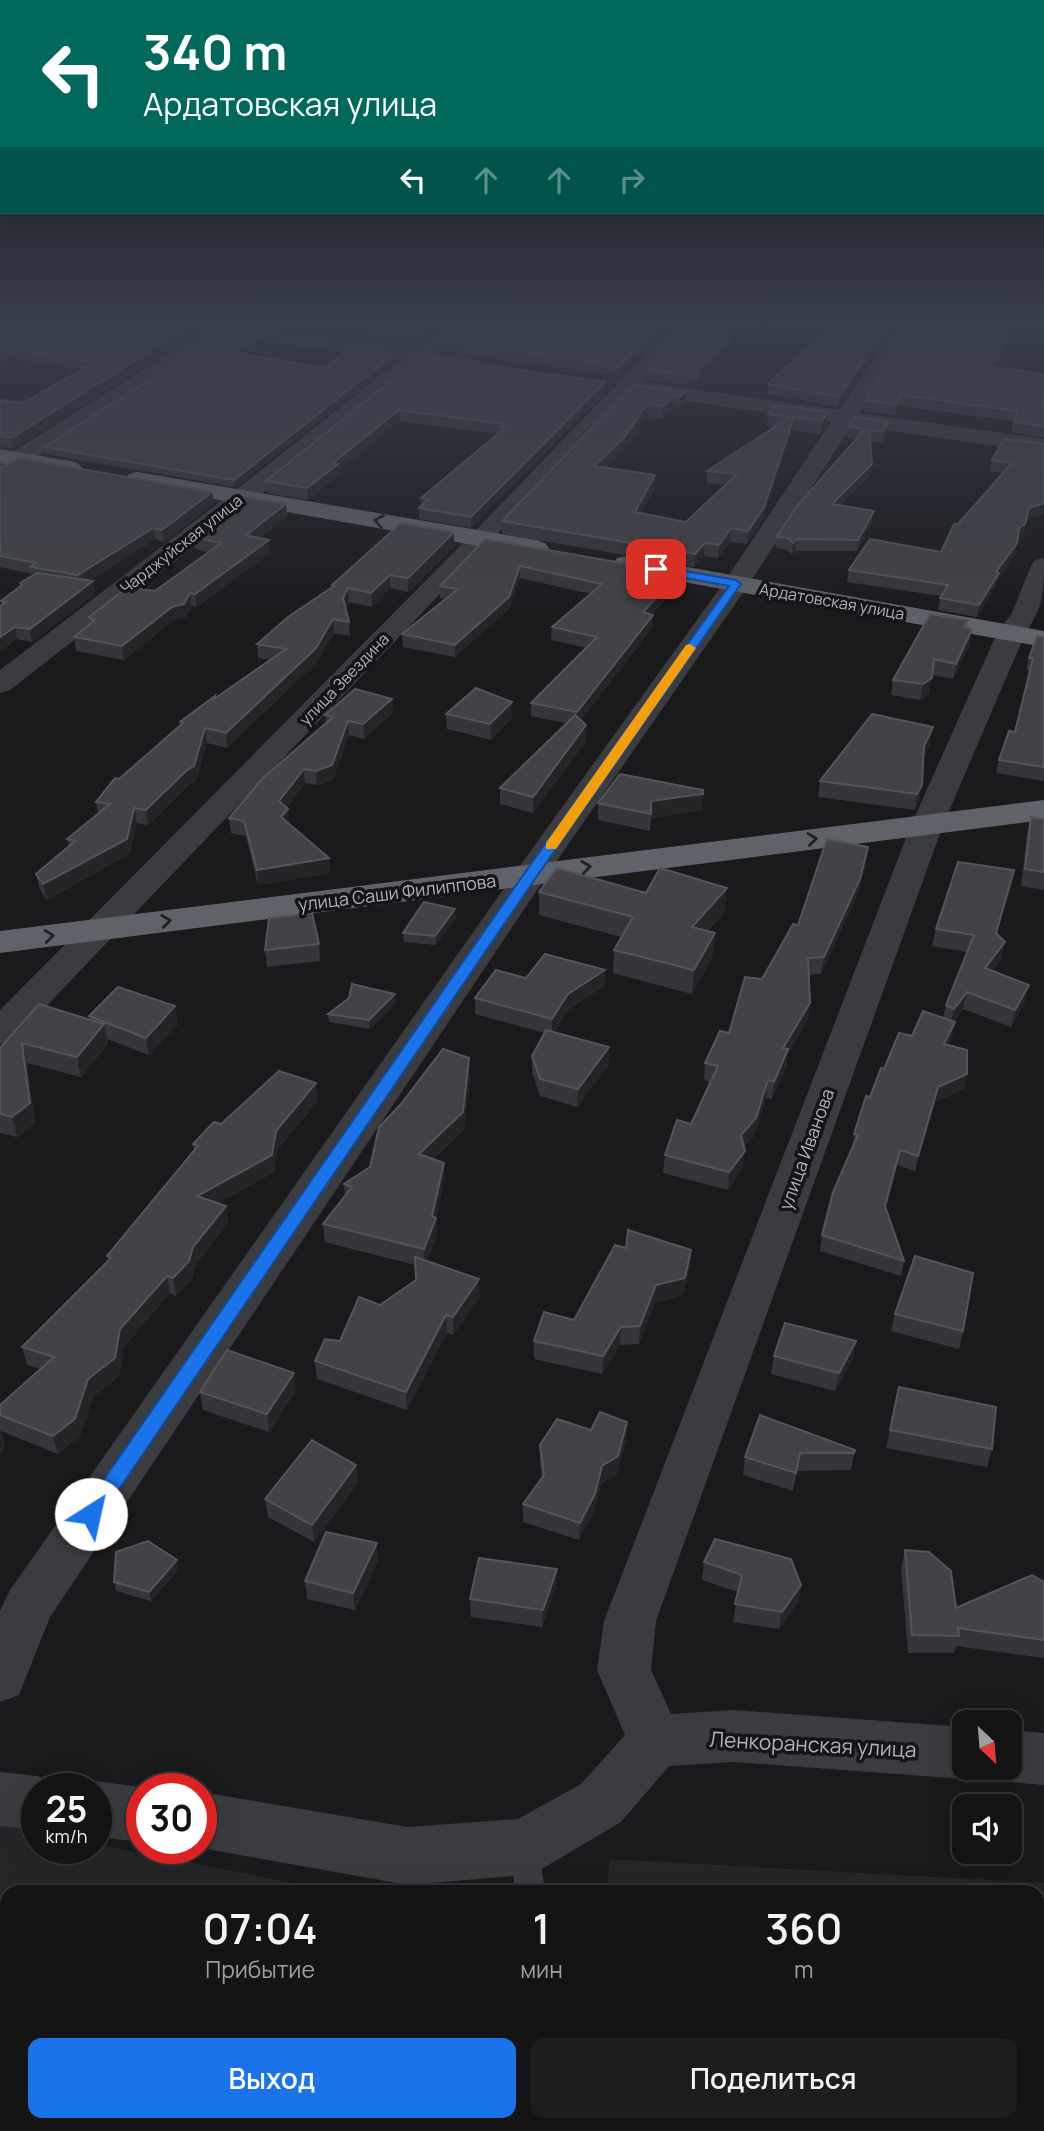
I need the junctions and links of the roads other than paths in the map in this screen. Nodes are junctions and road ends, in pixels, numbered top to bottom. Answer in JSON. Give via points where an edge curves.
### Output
{"nodes":[{"id":1,"x":69,"y":423,"type":"edge"},
{"id":2,"x":334,"y":423,"type":"edge"},
{"id":3,"x":579,"y":423,"type":"edge"},
{"id":4,"x":841,"y":423,"type":"edge"},
{"id":5,"x":884,"y":423,"type":"edge"},
{"id":6,"x":1044,"y":446,"type":"edge"},
{"id":7,"x":6,"y":462,"type":"edge"},
{"id":8,"x":242,"y":497,"type":"junction"},
{"id":9,"x":481,"y":539,"type":"junction"},
{"id":10,"x":561,"y":553,"type":"edge"},
{"id":11,"x":600,"y":560,"type":"edge"},
{"id":12,"x":1044,"y":566,"type":"edge"},
{"id":13,"x":736,"y":584,"type":"junction"},
{"id":14,"x":1027,"y":636,"type":"edge"},
{"id":15,"x":0,"y":684,"type":"edge"},
{"id":16,"x":1044,"y":810,"type":"edge"},
{"id":17,"x":927,"y":825,"type":"junction"},
{"id":18,"x":531,"y":874,"type":"junction"},
{"id":19,"x":99,"y":930,"type":"junction"},
{"id":20,"x":0,"y":942,"type":"edge"},
{"id":21,"x":0,"y":1032,"type":"edge"},
{"id":22,"x":0,"y":1678,"type":"edge"},
{"id":23,"x":655,"y":1741,"type":"junction"},
{"id":24,"x":952,"y":1752,"type":"edge"},
{"id":25,"x":1022,"y":1757,"type":"edge"},
{"id":26,"x":1044,"y":1759,"type":"edge"},
{"id":27,"x":0,"y":1799,"type":"edge"},
{"id":28,"x":21,"y":1801,"type":"edge"},
{"id":29,"x":217,"y":1823,"type":"edge"},
{"id":30,"x":527,"y":1869,"type":"edge"}],
"edges":[{"from":1,"to":7,"type":"street"},
{"from":2,"to":8,"type":"street","name":"Чарджуйская улица"},
{"from":3,"to":9,"type":"street","name":"улица Звездина"},
{"from":4,"to":13,"type":"street"},
{"from":5,"to":6,"type":"street"},
{"from":7,"to":8,"type":"highway"},
{"from":9,"to":8,"type":"highway","one_way":true},
{"from":8,"to":15,"type":"street","name":"Чарджуйская улица"},
{"from":9,"to":10,"type":"highway"},
{"from":9,"to":19,"type":"street","name":"улица Звездина"},
{"from":11,"to":13,"type":"highway","name":"Ардатовская улица"},
{"from":12,"to":14,"type":"street","name":"улица Иванова","via":[[1025,614]]},
{"from":13,"to":14,"type":"highway","name":"Ардатовская улица"},
{"from":13,"to":18,"type":"street"},
{"from":14,"to":17,"type":"street","name":"улица Иванова"},
{"from":16,"to":17,"type":"highway","name":"улица Саши Филиппова"},
{"from":18,"to":17,"type":"highway","name":"улица Саши Филиппова","one_way":true},
{"from":17,"to":23,"type":"street","name":"улица Иванова","via":[[630,1621],[624,1670]]},
{"from":19,"to":18,"type":"highway","name":"улица Саши Филиппова","one_way":true},
{"from":18,"to":22,"type":"street","via":[[28,1606]]},
{"from":20,"to":19,"type":"highway","name":"улица Саши Филиппова","one_way":true},
{"from":19,"to":21,"type":"street","name":"улица Звездина"},
{"from":23,"to":24,"type":"street","name":"Ленкоранская улица","via":[[734,1737]]},
{"from":23,"to":30,"type":"street","via":[[601,1803]]},
{"from":25,"to":26,"type":"street"},
{"from":27,"to":28,"type":"street"},
{"from":29,"to":30,"type":"street","via":[[408,1856]]}]}
